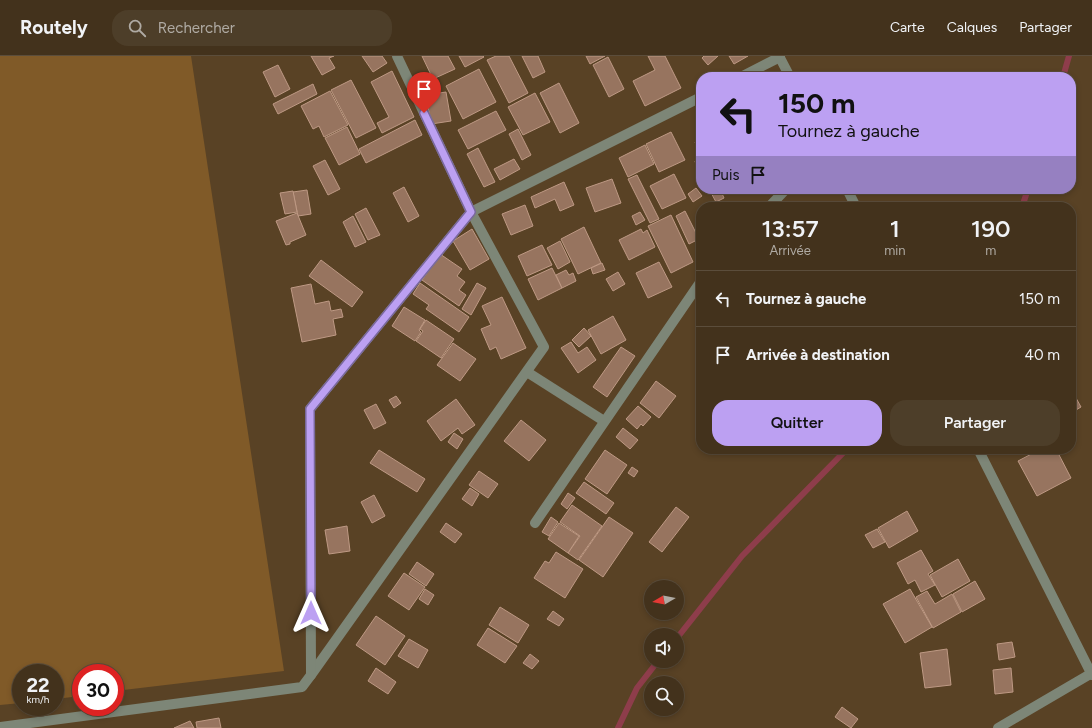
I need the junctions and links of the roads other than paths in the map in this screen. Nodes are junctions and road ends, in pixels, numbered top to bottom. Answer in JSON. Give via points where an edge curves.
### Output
{"nodes":[{"id":1,"x":397,"y":56,"type":"edge"},
{"id":2,"x":780,"y":57,"type":"edge"},
{"id":3,"x":751,"y":72,"type":"edge"},
{"id":4,"x":788,"y":72,"type":"edge"},
{"id":5,"x":696,"y":100,"type":"edge"},
{"id":6,"x":781,"y":194,"type":"edge"},
{"id":7,"x":774,"y":202,"type":"edge"},
{"id":8,"x":471,"y":212,"type":"junction"},
{"id":9,"x":696,"y":288,"type":"edge"},
{"id":10,"x":527,"y":372,"type":"junction"},
{"id":11,"x":604,"y":421,"type":"junction"},
{"id":12,"x":981,"y":454,"type":"edge"},
{"id":13,"x":535,"y":523,"type":"dead end"},
{"id":14,"x":1092,"y":674,"type":"edge"},
{"id":15,"x":311,"y":675,"type":"junction"},
{"id":16,"x":0,"y":727,"type":"edge"},
{"id":17,"x":998,"y":728,"type":"edge"}],
"edges":[{"from":1,"to":8,"type":"street"},
{"from":2,"to":3,"type":"street"},
{"from":2,"to":4,"type":"street"},
{"from":5,"to":8,"type":"street"},
{"from":6,"to":7,"type":"street"},
{"from":8,"to":10,"type":"street","via":[[544,347]]},
{"from":8,"to":15,"type":"street","via":[[310,409]]},
{"from":9,"to":11,"type":"street"},
{"from":10,"to":11,"type":"street"},
{"from":10,"to":15,"type":"street"},
{"from":11,"to":13,"type":"street"},
{"from":12,"to":14,"type":"street"},
{"from":14,"to":17,"type":"street"},
{"from":15,"to":16,"type":"street","via":[[302,687]]}]}
